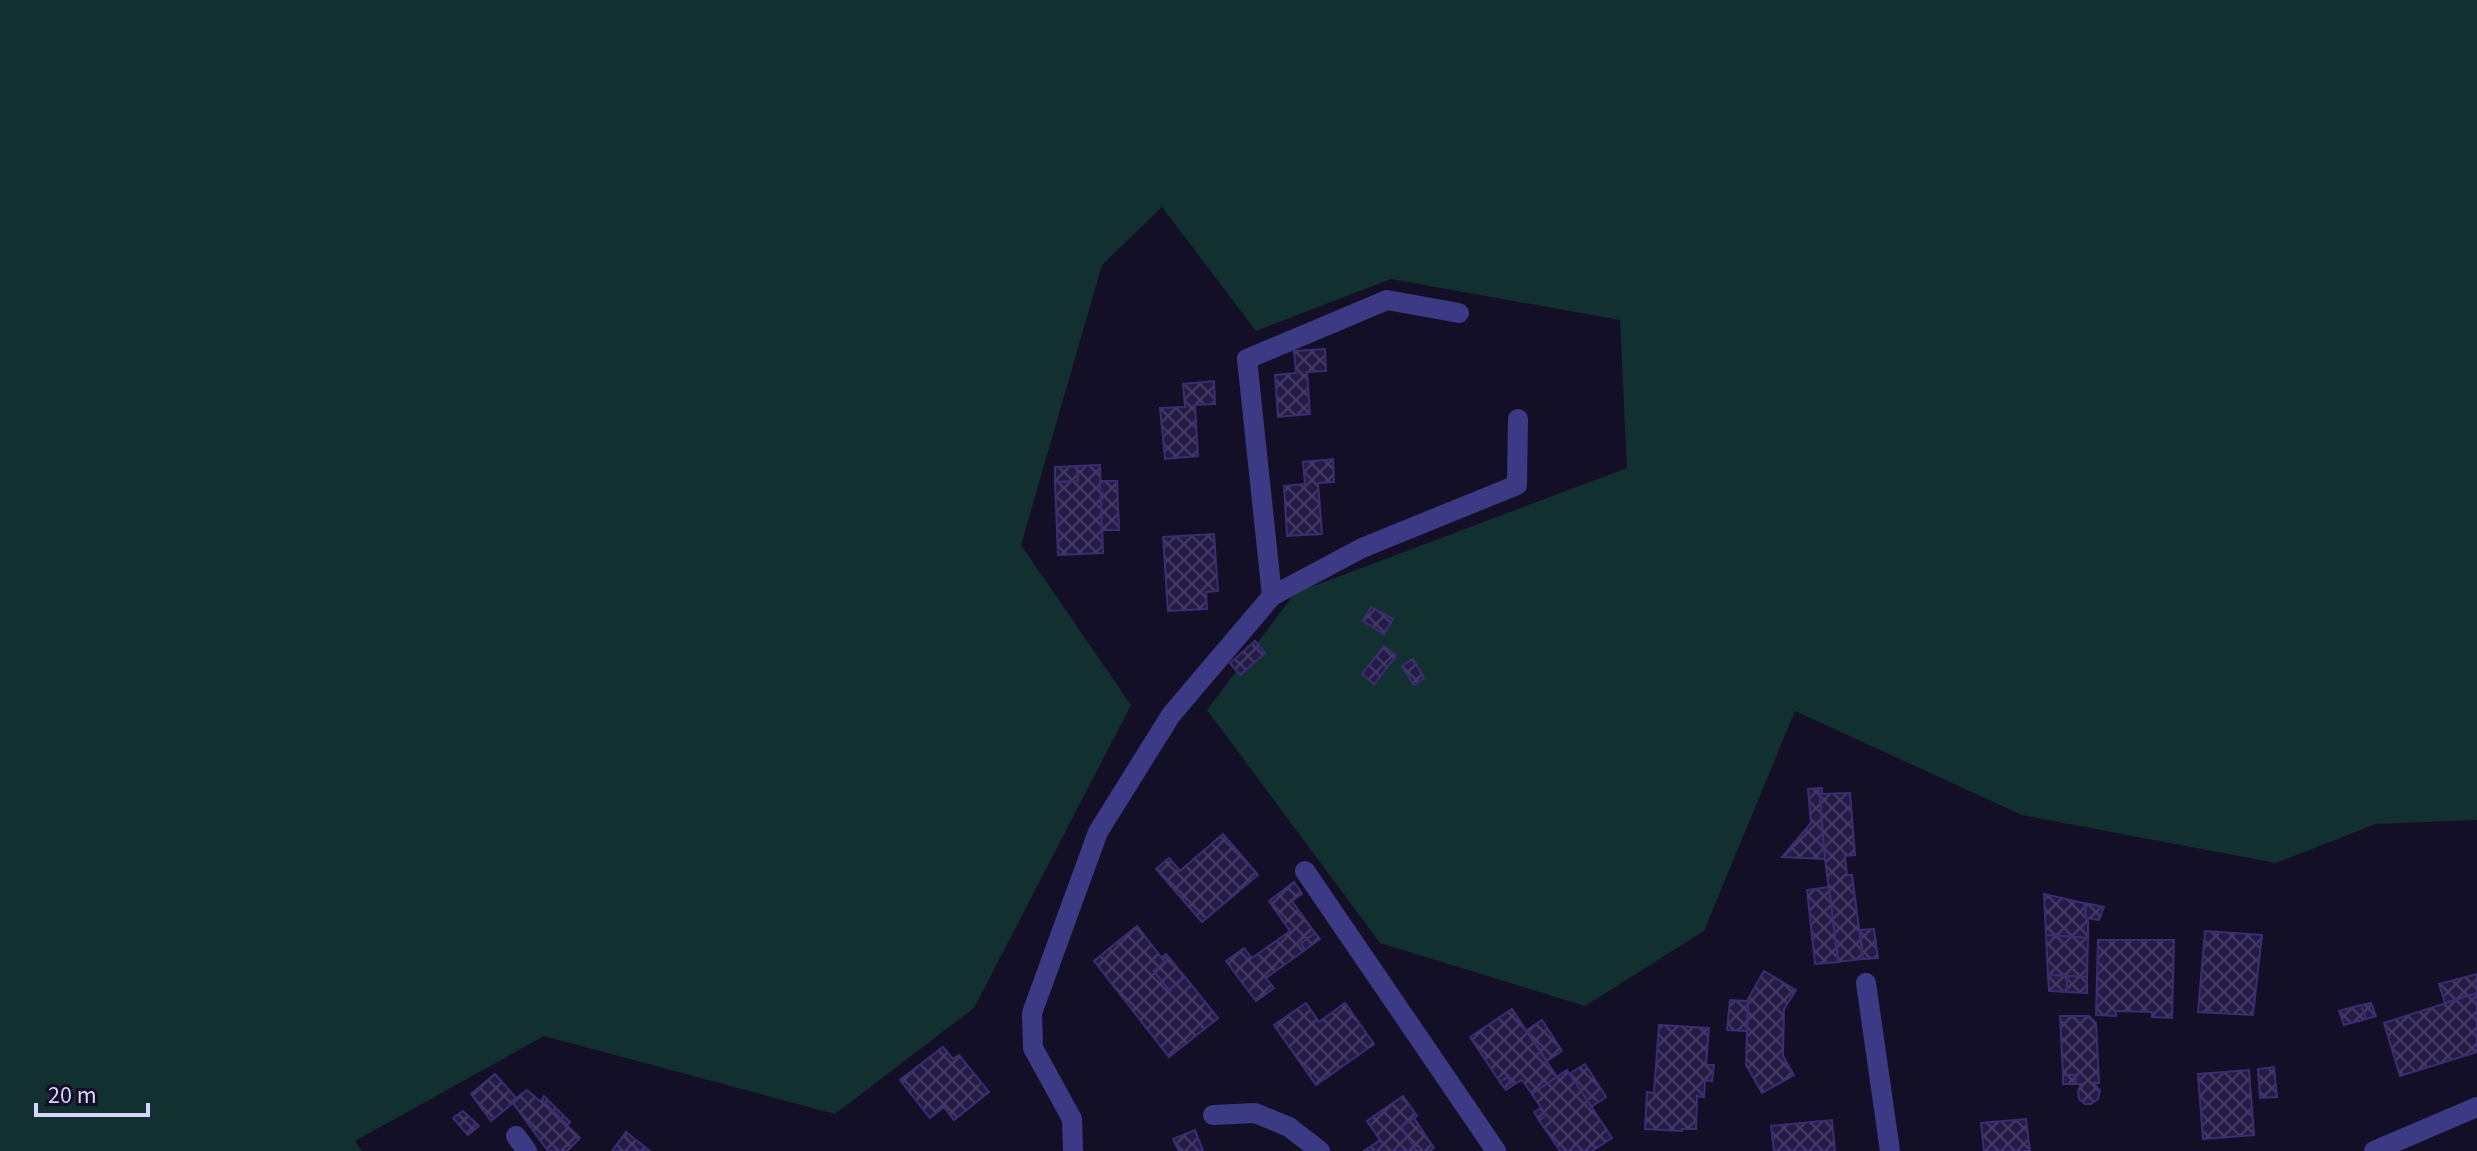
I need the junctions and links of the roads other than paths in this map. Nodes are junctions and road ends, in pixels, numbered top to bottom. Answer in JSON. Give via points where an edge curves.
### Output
{"nodes":[{"id":1,"x":1459,"y":313,"type":"dead end"},
{"id":2,"x":1518,"y":419,"type":"dead end"},
{"id":3,"x":1272,"y":596,"type":"junction"},
{"id":4,"x":1305,"y":871,"type":"dead end"},
{"id":5,"x":1866,"y":983,"type":"dead end"},
{"id":6,"x":2477,"y":1107,"type":"edge"},
{"id":7,"x":1213,"y":1115,"type":"dead end"},
{"id":8,"x":1073,"y":1151,"type":"edge"},
{"id":9,"x":1320,"y":1151,"type":"edge"},
{"id":10,"x":1496,"y":1151,"type":"edge"},
{"id":11,"x":1890,"y":1151,"type":"edge"},
{"id":12,"x":2374,"y":1151,"type":"edge"}],
"edges":[{"from":1,"to":3,"type":"street","via":[[1387,300],[1247,359]]},
{"from":2,"to":3,"type":"street","via":[[1517,485],[1362,548]]},
{"from":3,"to":8,"type":"street","via":[[1171,715],[1098,832],[1042,985],[1032,1013],[1033,1048],[1072,1119]]},
{"from":4,"to":10,"type":"street"},
{"from":5,"to":11,"type":"street"},
{"from":6,"to":12,"type":"street"},
{"from":7,"to":9,"type":"street","via":[[1255,1113],[1289,1127]]}]}
